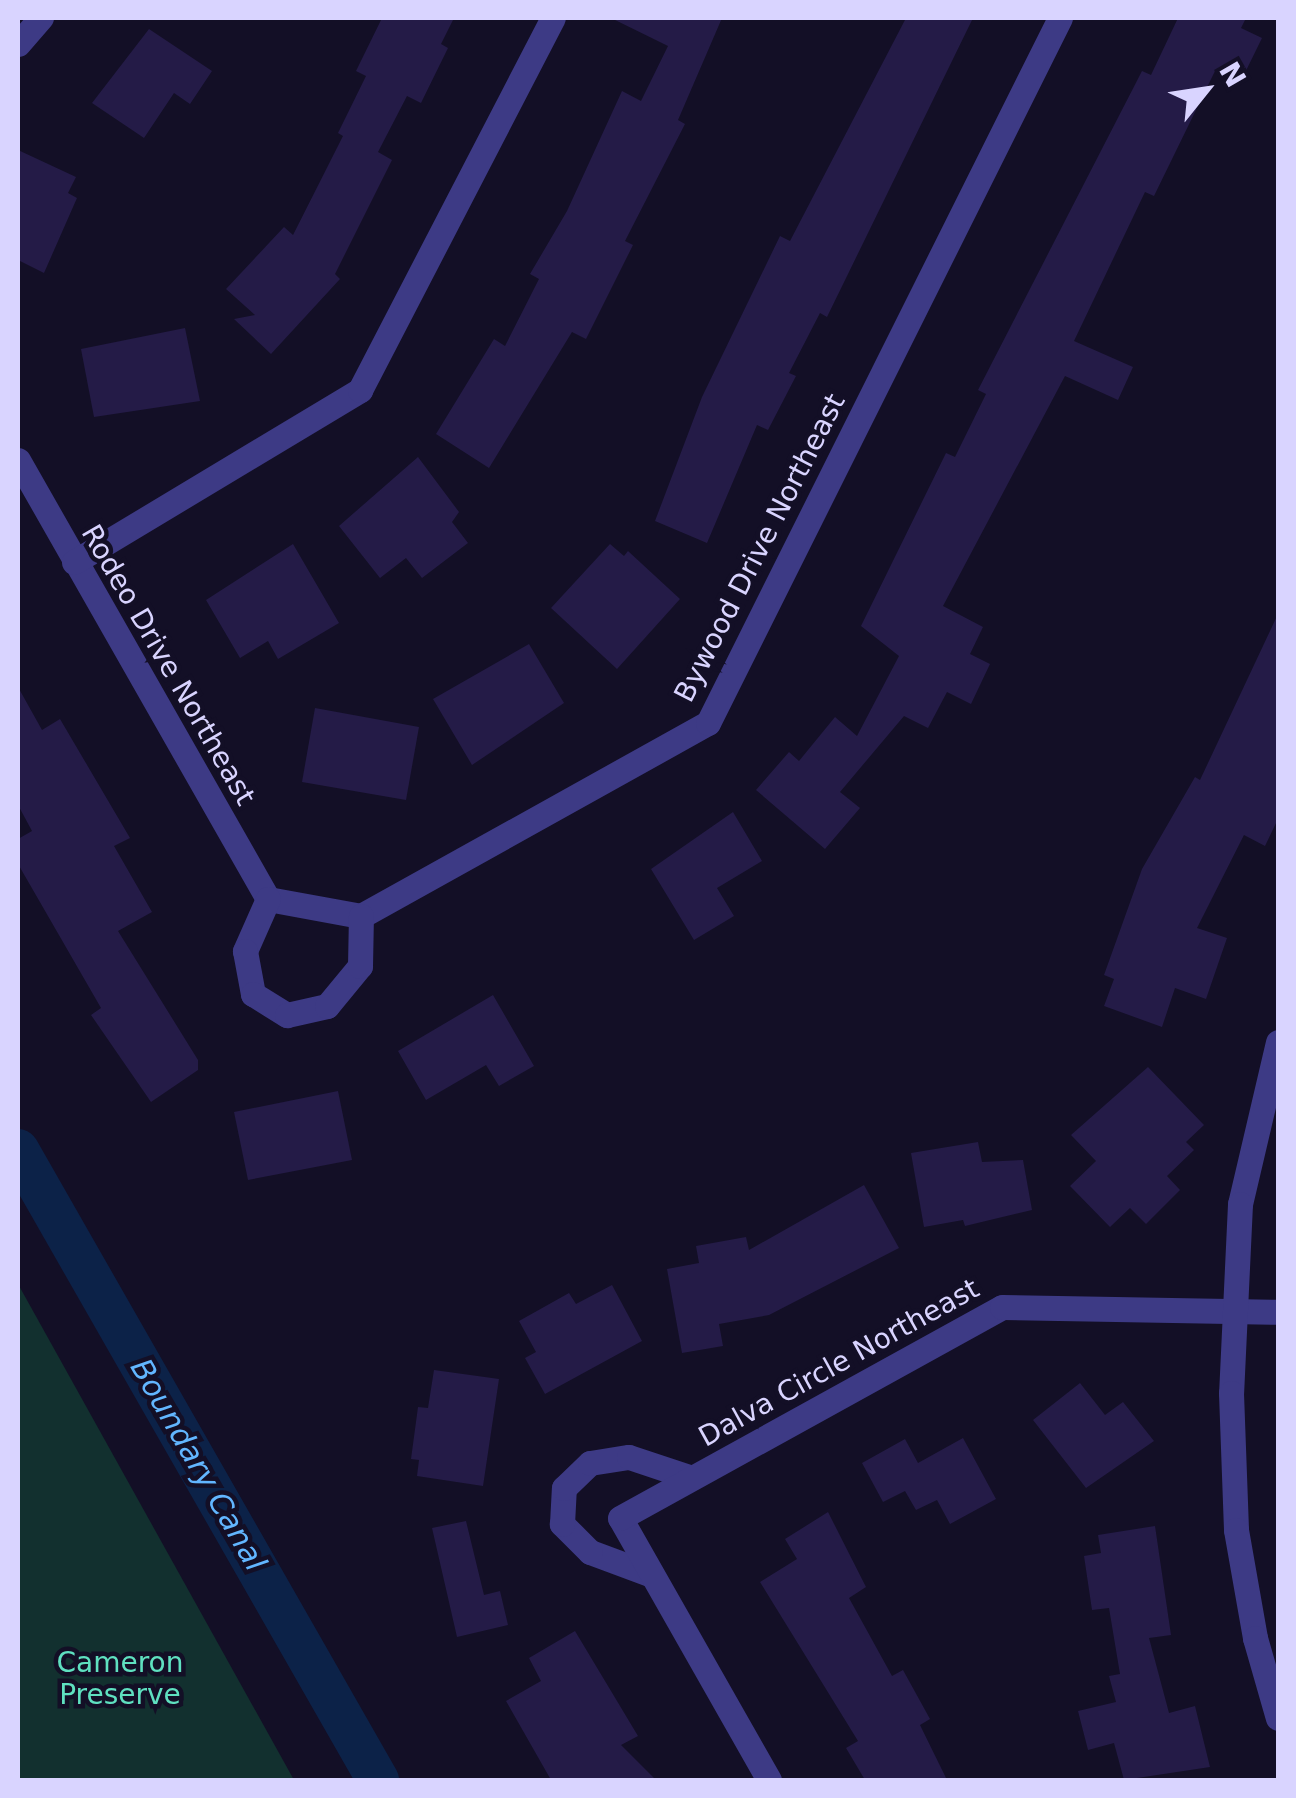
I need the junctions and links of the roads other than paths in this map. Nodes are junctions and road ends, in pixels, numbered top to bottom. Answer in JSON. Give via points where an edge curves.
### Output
{"nodes":[{"id":1,"x":42,"y":18,"type":"edge"},
{"id":2,"x":553,"y":18,"type":"edge"},
{"id":3,"x":1060,"y":18,"type":"edge"},
{"id":4,"x":18,"y":44,"type":"edge"},
{"id":5,"x":18,"y":460,"type":"edge"},
{"id":6,"x":74,"y":562,"type":"junction"},
{"id":7,"x":268,"y":899,"type":"junction"},
{"id":8,"x":361,"y":916,"type":"junction"},
{"id":9,"x":1278,"y":1042,"type":"edge"},
{"id":10,"x":1232,"y":1311,"type":"junction"},
{"id":11,"x":1278,"y":1312,"type":"edge"},
{"id":12,"x":692,"y":1478,"type":"junction"},
{"id":13,"x":652,"y":1575,"type":"junction"},
{"id":14,"x":1278,"y":1718,"type":"edge"},
{"id":15,"x":769,"y":1780,"type":"edge"}],
"edges":[{"from":1,"to":4,"type":"street"},
{"from":2,"to":6,"type":"street","via":[[360,390]]},
{"from":3,"to":8,"type":"street","name":"Bywood Drive Northeast","via":[[708,723]]},
{"from":5,"to":6,"type":"street","name":"Rodeo Drive Northeast"},
{"from":6,"to":7,"type":"street","name":"Rodeo Drive Northeast"},
{"from":7,"to":8,"type":"street"},
{"from":7,"to":8,"type":"street","via":[[246,951],[253,994],[287,1015],[327,1006],[360,966]]},
{"from":9,"to":10,"type":"street","via":[[1240,1204]]},
{"from":10,"to":11,"type":"street","name":"Dalva Circle Northeast"},
{"from":10,"to":12,"type":"street","name":"Dalva Circle Northeast","via":[[1002,1307]]},
{"from":10,"to":14,"type":"street","via":[[1235,1523],[1255,1638]]},
{"from":12,"to":13,"type":"street","name":"Dalva Circle Northeast","via":[[620,1518]]},
{"from":12,"to":13,"type":"street","via":[[629,1456],[590,1463],[564,1488],[562,1524],[590,1552]]},
{"from":13,"to":15,"type":"street"}]}
